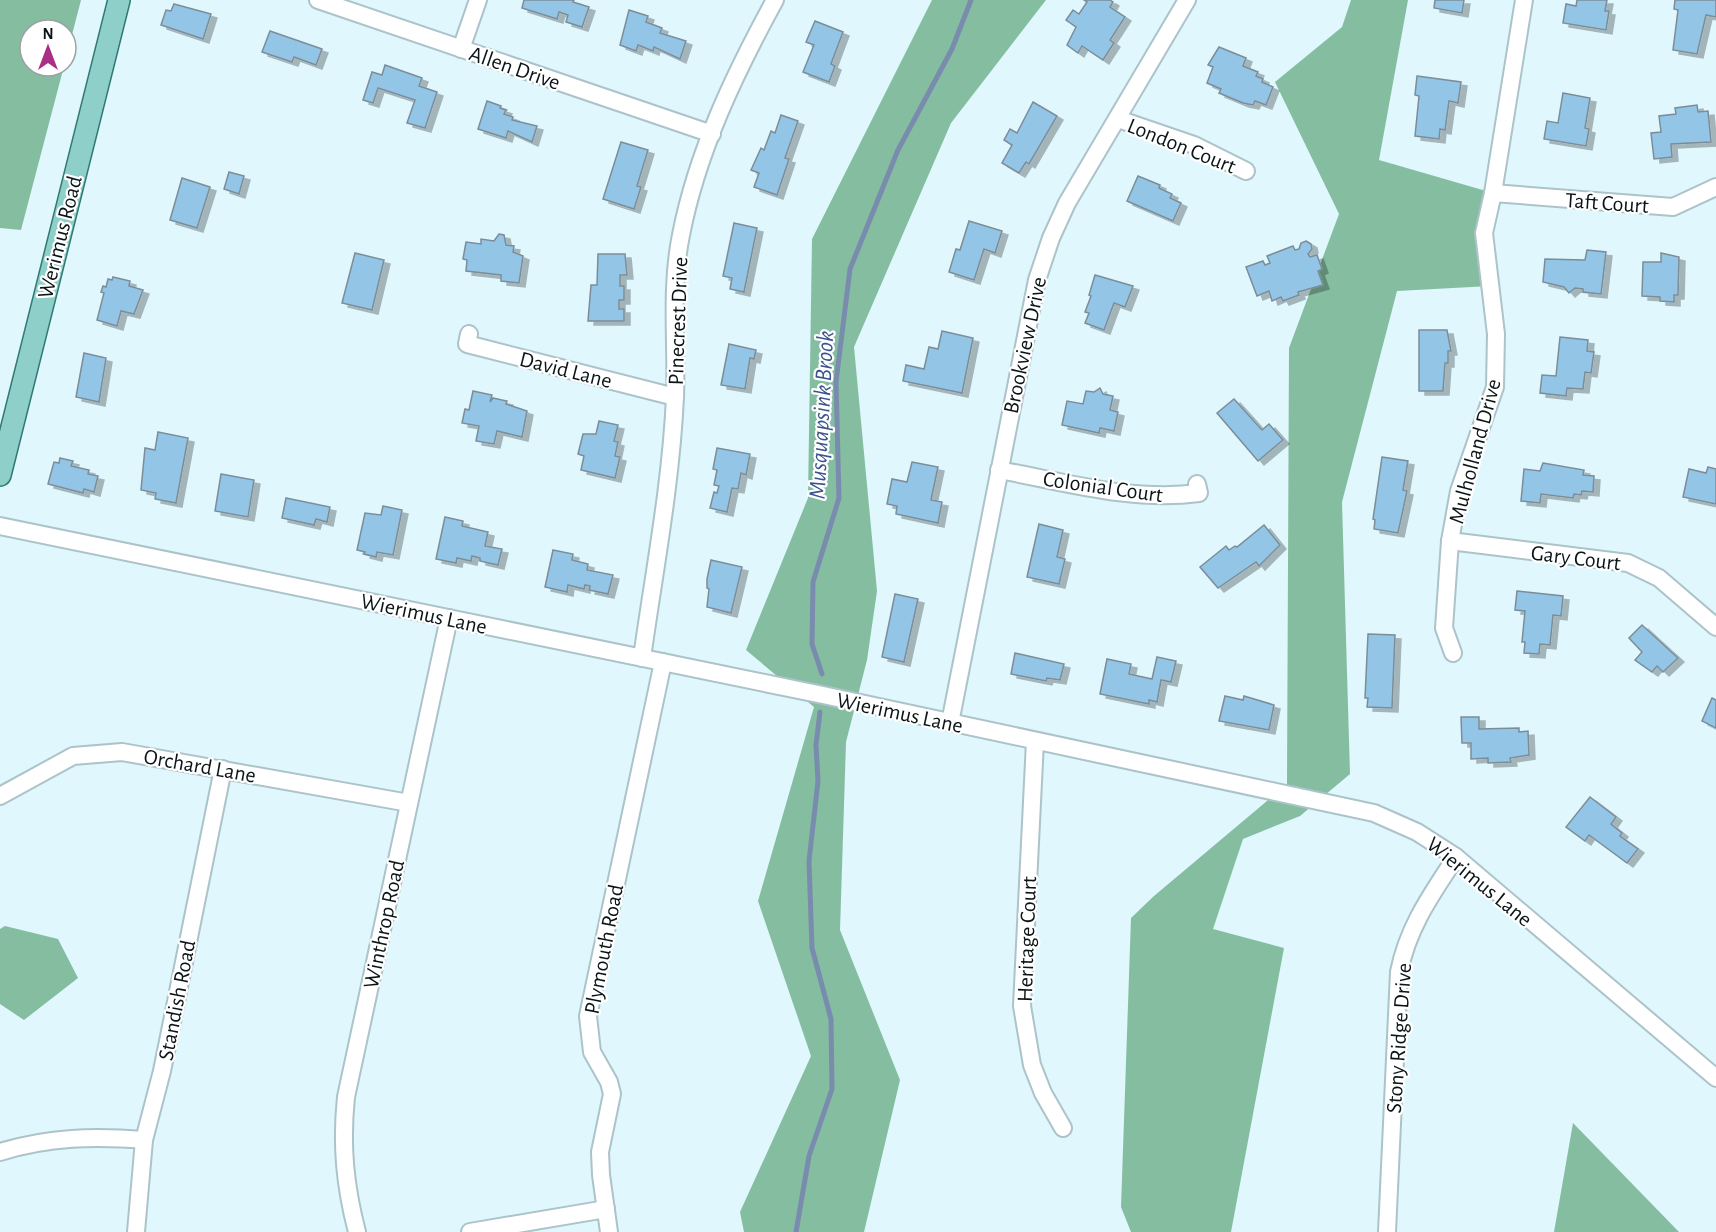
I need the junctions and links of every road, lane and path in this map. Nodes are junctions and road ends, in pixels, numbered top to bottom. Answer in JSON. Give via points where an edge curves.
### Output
{"nodes":[{"id":1,"x":119,"y":0,"type":"edge"},
{"id":2,"x":318,"y":0,"type":"edge"},
{"id":3,"x":478,"y":0,"type":"edge"},
{"id":4,"x":775,"y":0,"type":"edge"},
{"id":5,"x":1187,"y":0,"type":"edge"},
{"id":6,"x":1524,"y":0,"type":"edge"},
{"id":7,"x":461,"y":49,"type":"junction"},
{"id":8,"x":1118,"y":118,"type":"junction"},
{"id":9,"x":712,"y":134,"type":"junction"},
{"id":10,"x":1246,"y":171,"type":"dead end"},
{"id":11,"x":1716,"y":187,"type":"edge"},
{"id":12,"x":1493,"y":193,"type":"junction"},
{"id":13,"x":469,"y":334,"type":"dead end"},
{"id":14,"x":675,"y":397,"type":"junction"},
{"id":15,"x":999,"y":470,"type":"junction"},
{"id":16,"x":0,"y":475,"type":"edge"},
{"id":17,"x":1197,"y":484,"type":"dead end"},
{"id":18,"x":0,"y":526,"type":"edge"},
{"id":19,"x":1450,"y":541,"type":"junction"},
{"id":20,"x":448,"y":618,"type":"junction"},
{"id":21,"x":1716,"y":627,"type":"edge"},
{"id":22,"x":1453,"y":653,"type":"dead end"},
{"id":23,"x":642,"y":658,"type":"junction"},
{"id":24,"x":663,"y":662,"type":"junction"},
{"id":25,"x":950,"y":723,"type":"junction"},
{"id":26,"x":1035,"y":741,"type":"junction"},
{"id":27,"x":223,"y":769,"type":"junction"},
{"id":28,"x":0,"y":796,"type":"edge"},
{"id":29,"x":409,"y":803,"type":"junction"},
{"id":30,"x":1456,"y":857,"type":"junction"},
{"id":31,"x":1716,"y":1078,"type":"edge"},
{"id":32,"x":1063,"y":1128,"type":"dead end"},
{"id":33,"x":144,"y":1140,"type":"junction"},
{"id":34,"x":0,"y":1152,"type":"edge"},
{"id":35,"x":606,"y":1209,"type":"junction"},
{"id":36,"x":136,"y":1232,"type":"edge"},
{"id":37,"x":357,"y":1232,"type":"edge"},
{"id":38,"x":470,"y":1232,"type":"edge"},
{"id":39,"x":609,"y":1232,"type":"edge"},
{"id":40,"x":1387,"y":1232,"type":"edge"}],
"edges":[{"from":1,"to":16,"type":"main road","name":"Werimus Road"},
{"from":2,"to":7,"type":"street","name":"Allen Drive"},
{"from":3,"to":7,"type":"street"},
{"from":4,"to":9,"type":"street","name":"Pinecrest Drive"},
{"from":5,"to":8,"type":"street","name":"Brookview Drive"},
{"from":6,"to":12,"type":"street","name":"Mulholland Drive"},
{"from":7,"to":9,"type":"street","name":"Allen Drive"},
{"from":8,"to":10,"type":"street","name":"London Court","via":[[1194,145]]},
{"from":8,"to":15,"type":"street","name":"Brookview Drive","via":[[1067,203],[1047,249],[1030,307]]},
{"from":9,"to":14,"type":"street","name":"Pinecrest Drive","via":[[688,201],[680,237]]},
{"from":11,"to":12,"type":"street","name":"Taft Court","via":[[1673,207]]},
{"from":12,"to":19,"type":"street","name":"Mulholland Drive","via":[[1484,233],[1496,334],[1495,387],[1459,491]]},
{"from":13,"to":14,"type":"street","name":"David Lane","via":[[467,344]]},
{"from":14,"to":23,"type":"street","name":"Pinecrest Drive","via":[[670,465]]},
{"from":15,"to":17,"type":"street","name":"Colonial Court","via":[[1139,496],[1199,493]]},
{"from":15,"to":25,"type":"street","name":"Brookview Drive"},
{"from":18,"to":20,"type":"street","name":"Wierimus Lane"},
{"from":19,"to":21,"type":"street","name":"Gary Court","via":[[1628,563],[1659,578]]},
{"from":19,"to":22,"type":"street","name":"Mulholland Drive","via":[[1444,628]]},
{"from":20,"to":23,"type":"street","name":"Wierimus Lane"},
{"from":20,"to":29,"type":"street","name":"Winthrop Road"},
{"from":23,"to":24,"type":"street","name":"Wierimus Lane"},
{"from":24,"to":25,"type":"street","name":"Wierimus Lane"},
{"from":24,"to":35,"type":"street","name":"Plymouth Road","via":[[588,1016],[592,1052],[612,1094],[600,1152]]},
{"from":25,"to":26,"type":"street","name":"Wierimus Lane"},
{"from":26,"to":30,"type":"street","name":"Wierimus Lane","via":[[1374,813],[1417,832]]},
{"from":26,"to":32,"type":"street","name":"Heritage Court","via":[[1022,1006],[1032,1065],[1042,1093]]},
{"from":27,"to":28,"type":"street","name":"Orchard Lane","via":[[122,752],[98,752],[73,756]]},
{"from":27,"to":29,"type":"street","name":"Orchard Lane"},
{"from":27,"to":33,"type":"street","name":"Standish Road","via":[[162,1071]]},
{"from":29,"to":37,"type":"street","name":"Winthrop Road","via":[[346,1097],[343,1156]]},
{"from":30,"to":31,"type":"street","name":"Wierimus Lane"},
{"from":30,"to":40,"type":"street","name":"Stony Ridge Drive","via":[[1413,923],[1399,972]]},
{"from":33,"to":34,"type":"street","via":[[57,1138]]},
{"from":33,"to":36,"type":"street","name":"Standish Road"},
{"from":35,"to":38,"type":"street"},
{"from":35,"to":39,"type":"street","name":"Plymouth Road"}]}
